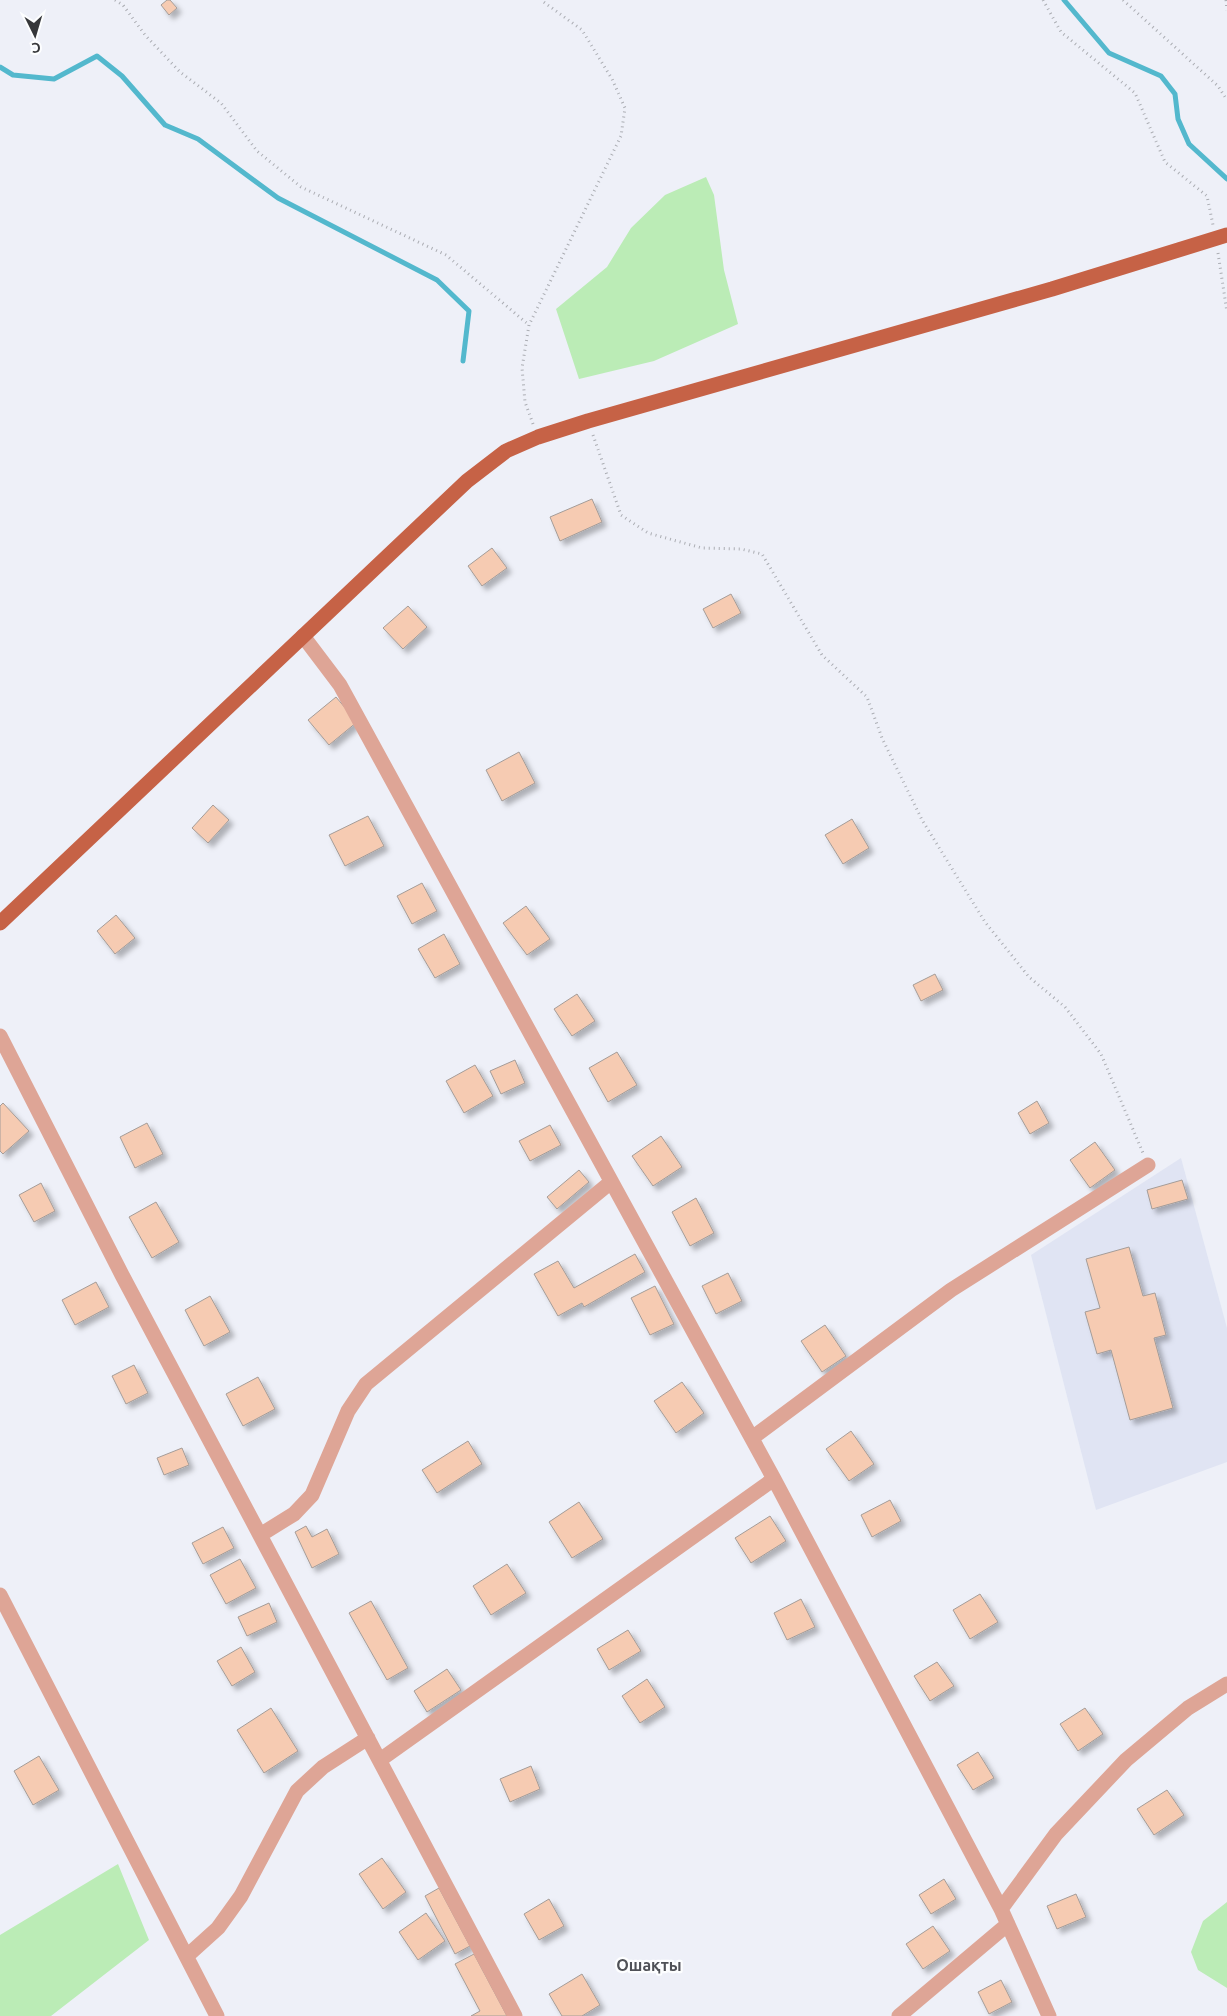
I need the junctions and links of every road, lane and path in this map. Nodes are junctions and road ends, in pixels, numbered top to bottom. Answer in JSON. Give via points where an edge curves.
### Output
{"nodes":[{"id":1,"x":115,"y":0,"type":"edge"},
{"id":2,"x":541,"y":0,"type":"edge"},
{"id":3,"x":1043,"y":0,"type":"edge"},
{"id":4,"x":1123,"y":0,"type":"edge"},
{"id":5,"x":1226,"y":0,"type":"edge"},
{"id":6,"x":1227,"y":10,"type":"edge"},
{"id":7,"x":1227,"y":100,"type":"edge"},
{"id":8,"x":1221,"y":236,"type":"edge"},
{"id":9,"x":1227,"y":312,"type":"edge"},
{"id":10,"x":529,"y":325,"type":"junction"},
{"id":11,"x":588,"y":420,"type":"junction"},
{"id":12,"x":538,"y":437,"type":"junction"},
{"id":13,"x":303,"y":636,"type":"junction"},
{"id":14,"x":0,"y":924,"type":"edge"},
{"id":15,"x":0,"y":1036,"type":"edge"},
{"id":16,"x":1148,"y":1165,"type":"joint"},
{"id":17,"x":611,"y":1182,"type":"junction"},
{"id":18,"x":752,"y":1438,"type":"junction"},
{"id":19,"x":774,"y":1479,"type":"junction"},
{"id":20,"x":260,"y":1535,"type":"junction"},
{"id":21,"x":0,"y":1595,"type":"edge"},
{"id":22,"x":1227,"y":1684,"type":"edge"},
{"id":23,"x":368,"y":1738,"type":"junction"},
{"id":24,"x":380,"y":1760,"type":"junction"},
{"id":25,"x":1001,"y":1909,"type":"junction"},
{"id":26,"x":1008,"y":1924,"type":"junction"},
{"id":27,"x":187,"y":1956,"type":"junction"},
{"id":28,"x":217,"y":2016,"type":"edge"},
{"id":29,"x":515,"y":2016,"type":"edge"},
{"id":30,"x":899,"y":2016,"type":"edge"},
{"id":31,"x":1049,"y":2016,"type":"edge"}],
"edges":[{"from":1,"to":10,"type":"path","via":[[123,5],[145,35],[180,72],[221,103],[258,150],[301,187],[446,255]]},
{"from":2,"to":10,"type":"path","via":[[582,30],[612,79],[625,108],[621,136]]},
{"from":3,"to":8,"type":"path","via":[[1061,32],[1135,92],[1165,162],[1207,196]]},
{"from":4,"to":7,"type":"path","via":[[1218,86]]},
{"from":5,"to":6,"type":"path"},
{"from":8,"to":9,"type":"path"},
{"from":8,"to":11,"type":"main road","via":[[1052,289]]},
{"from":10,"to":12,"type":"path","via":[[522,368],[525,402]]},
{"from":11,"to":12,"type":"main road"},
{"from":11,"to":16,"type":"path","via":[[621,515],[648,533],[702,548],[741,548],[762,554],[822,655],[867,697],[882,738],[922,820],[985,922],[1029,977],[1065,1007],[1101,1054]]},
{"from":12,"to":13,"type":"main road","via":[[506,451],[467,481]]},
{"from":13,"to":14,"type":"main road"},
{"from":13,"to":17,"type":"street","via":[[340,686]]},
{"from":15,"to":20,"type":"street"},
{"from":16,"to":18,"type":"street","via":[[951,1290]]},
{"from":17,"to":18,"type":"street"},
{"from":17,"to":20,"type":"street","via":[[366,1384],[348,1411],[312,1496],[294,1514]]},
{"from":18,"to":19,"type":"street"},
{"from":19,"to":24,"type":"street"},
{"from":19,"to":25,"type":"street"},
{"from":20,"to":23,"type":"street"},
{"from":21,"to":27,"type":"street"},
{"from":22,"to":25,"type":"street","via":[[1188,1708],[1126,1760],[1056,1834]]},
{"from":23,"to":24,"type":"street"},
{"from":23,"to":27,"type":"street","via":[[323,1767],[297,1791],[242,1896],[218,1928]]},
{"from":24,"to":29,"type":"street"},
{"from":25,"to":26,"type":"street"},
{"from":26,"to":30,"type":"street"},
{"from":26,"to":31,"type":"street"},
{"from":27,"to":28,"type":"street"}]}
